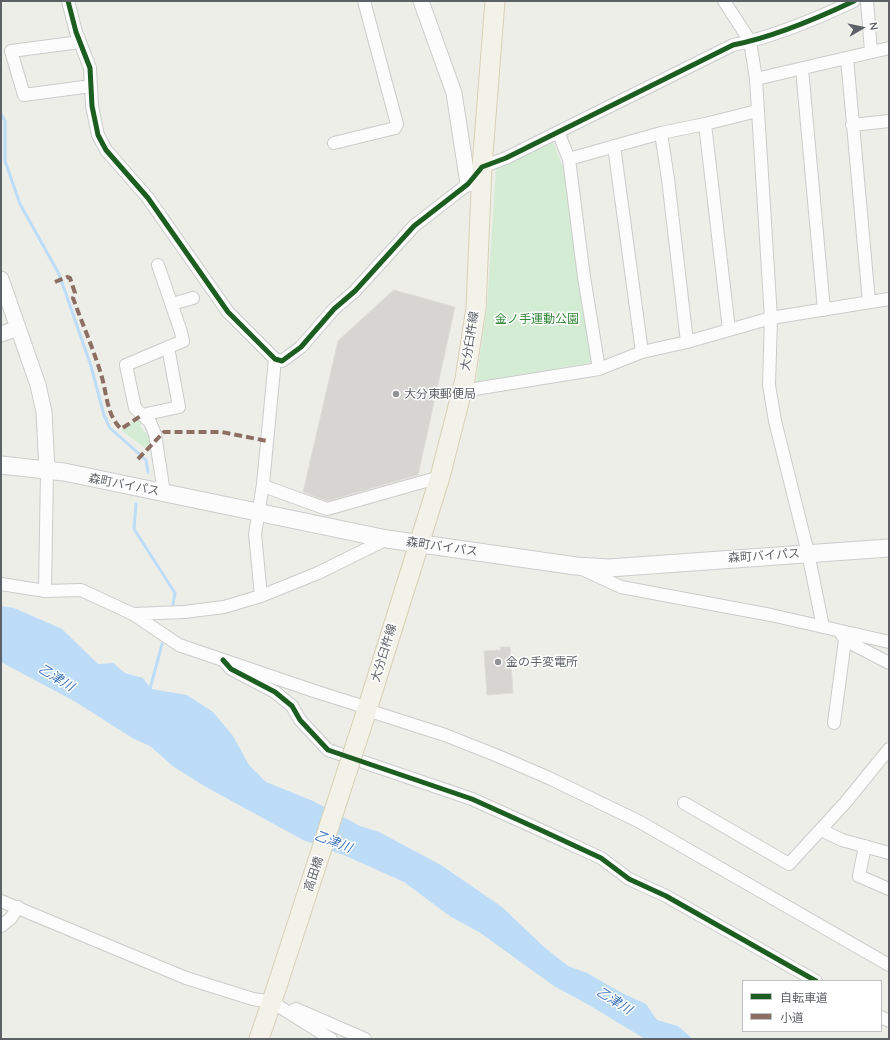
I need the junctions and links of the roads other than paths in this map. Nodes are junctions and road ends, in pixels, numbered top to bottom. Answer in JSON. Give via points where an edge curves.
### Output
{"nodes":[{"id":1,"x":68,"y":1,"type":"edge"},
{"id":2,"x":364,"y":1,"type":"edge"},
{"id":3,"x":421,"y":1,"type":"edge"},
{"id":4,"x":495,"y":1,"type":"edge"},
{"id":5,"x":724,"y":1,"type":"edge"},
{"id":6,"x":854,"y":1,"type":"edge"},
{"id":7,"x":867,"y":1,"type":"edge"},
{"id":8,"x":750,"y":41,"type":"junction"},
{"id":9,"x":80,"y":42,"type":"junction"},
{"id":10,"x":889,"y":48,"type":"edge"},
{"id":11,"x":871,"y":52,"type":"junction"},
{"id":12,"x":847,"y":58,"type":"junction"},
{"id":13,"x":802,"y":69,"type":"junction"},
{"id":14,"x":756,"y":79,"type":"junction"},
{"id":15,"x":91,"y":86,"type":"junction"},
{"id":16,"x":757,"y":111,"type":"junction"},
{"id":17,"x":889,"y":121,"type":"edge"},
{"id":18,"x":705,"y":124,"type":"junction"},
{"id":19,"x":852,"y":125,"type":"junction"},
{"id":20,"x":558,"y":132,"type":"junction"},
{"id":21,"x":660,"y":132,"type":"junction"},
{"id":22,"x":334,"y":142,"type":"dead end"},
{"id":23,"x":614,"y":146,"type":"junction"},
{"id":24,"x":569,"y":158,"type":"junction"},
{"id":25,"x":482,"y":168,"type":"junction"},
{"id":26,"x":468,"y":184,"type":"junction"},
{"id":27,"x":158,"y":265,"type":"dead end"},
{"id":28,"x":1,"y":279,"type":"edge"},
{"id":29,"x":193,"y":298,"type":"dead end"},
{"id":30,"x":889,"y":299,"type":"edge"},
{"id":31,"x":869,"y":302,"type":"junction"},
{"id":32,"x":172,"y":304,"type":"junction"},
{"id":33,"x":824,"y":310,"type":"junction"},
{"id":34,"x":771,"y":318,"type":"junction"},
{"id":35,"x":18,"y":328,"type":"junction"},
{"id":36,"x":729,"y":330,"type":"junction"},
{"id":37,"x":1,"y":334,"type":"edge"},
{"id":38,"x":687,"y":342,"type":"junction"},
{"id":39,"x":168,"y":347,"type":"junction"},
{"id":40,"x":642,"y":352,"type":"junction"},
{"id":41,"x":275,"y":359,"type":"junction"},
{"id":42,"x":599,"y":369,"type":"junction"},
{"id":43,"x":462,"y":391,"type":"junction"},
{"id":44,"x":142,"y":415,"type":"junction"},
{"id":45,"x":1,"y":466,"type":"edge"},
{"id":46,"x":47,"y":470,"type":"junction"},
{"id":47,"x":440,"y":477,"type":"junction"},
{"id":48,"x":263,"y":484,"type":"junction"},
{"id":49,"x":164,"y":492,"type":"junction"},
{"id":50,"x":258,"y":512,"type":"junction"},
{"id":51,"x":387,"y":540,"type":"junction"},
{"id":52,"x":419,"y":544,"type":"junction"},
{"id":53,"x":889,"y":548,"type":"edge"},
{"id":54,"x":808,"y":553,"type":"junction"},
{"id":55,"x":576,"y":566,"type":"junction"},
{"id":56,"x":1,"y":584,"type":"edge"},
{"id":57,"x":45,"y":592,"type":"junction"},
{"id":58,"x":261,"y":596,"type":"junction"},
{"id":59,"x":133,"y":614,"type":"junction"},
{"id":60,"x":823,"y":627,"type":"junction"},
{"id":61,"x":842,"y":635,"type":"junction"},
{"id":62,"x":889,"y":642,"type":"edge"},
{"id":63,"x":223,"y":660,"type":"junction"},
{"id":64,"x":889,"y":663,"type":"edge"},
{"id":65,"x":367,"y":711,"type":"junction"},
{"id":66,"x":834,"y":723,"type":"dead end"},
{"id":67,"x":889,"y":749,"type":"edge"},
{"id":68,"x":684,"y":803,"type":"dead end"},
{"id":69,"x":821,"y":830,"type":"junction"},
{"id":70,"x":865,"y":846,"type":"junction"},
{"id":71,"x":889,"y":853,"type":"edge"},
{"id":72,"x":889,"y":889,"type":"edge"},
{"id":73,"x":1,"y":900,"type":"edge"},
{"id":74,"x":18,"y":907,"type":"junction"},
{"id":75,"x":1,"y":926,"type":"edge"},
{"id":76,"x":889,"y":965,"type":"edge"},
{"id":77,"x":814,"y":980,"type":"edge"},
{"id":78,"x":274,"y":994,"type":"junction"},
{"id":79,"x":289,"y":1013,"type":"junction"},
{"id":80,"x":259,"y":1039,"type":"edge"},
{"id":81,"x":331,"y":1039,"type":"edge"},
{"id":82,"x":365,"y":1039,"type":"edge"}],
"edges":[{"from":1,"to":9,"type":"street"},
{"from":2,"to":22,"type":"street","via":[[397,124],[395,128]]},
{"from":3,"to":26,"type":"street","via":[[454,93]]},
{"from":4,"to":25,"type":"main road","name":"大分臼杵線"},
{"from":5,"to":8,"type":"street"},
{"from":6,"to":8,"type":"street"},
{"from":7,"to":11,"type":"street"},
{"from":8,"to":14,"type":"street"},
{"from":8,"to":20,"type":"street","via":[[733,45]]},
{"from":9,"to":15,"type":"street","via":[[90,68]]},
{"from":9,"to":15,"type":"street","via":[[11,51],[24,95]]},
{"from":10,"to":11,"type":"street"},
{"from":11,"to":12,"type":"street"},
{"from":12,"to":13,"type":"street"},
{"from":12,"to":19,"type":"street"},
{"from":13,"to":14,"type":"street"},
{"from":13,"to":33,"type":"street"},
{"from":14,"to":16,"type":"street"},
{"from":15,"to":41,"type":"street","via":[[98,135],[106,150],[148,198],[228,312]]},
{"from":16,"to":18,"type":"street"},
{"from":16,"to":34,"type":"street"},
{"from":17,"to":19,"type":"street"},
{"from":18,"to":21,"type":"street"},
{"from":18,"to":36,"type":"street"},
{"from":19,"to":31,"type":"street"},
{"from":20,"to":24,"type":"street"},
{"from":20,"to":25,"type":"street"},
{"from":21,"to":23,"type":"street"},
{"from":21,"to":38,"type":"street"},
{"from":23,"to":24,"type":"street"},
{"from":23,"to":40,"type":"street"},
{"from":24,"to":42,"type":"street"},
{"from":25,"to":26,"type":"street"},
{"from":25,"to":43,"type":"main road","name":"大分臼杵線","via":[[476,308]]},
{"from":26,"to":41,"type":"street","via":[[414,226],[301,346],[282,360]]},
{"from":27,"to":32,"type":"street"},
{"from":28,"to":35,"type":"street"},
{"from":29,"to":32,"type":"street"},
{"from":30,"to":31,"type":"street"},
{"from":31,"to":33,"type":"street"},
{"from":32,"to":39,"type":"street","via":[[183,341]]},
{"from":33,"to":34,"type":"street"},
{"from":34,"to":36,"type":"street"},
{"from":34,"to":54,"type":"street","via":[[770,392]]},
{"from":35,"to":37,"type":"street"},
{"from":35,"to":46,"type":"street","via":[[38,385],[44,412]]},
{"from":36,"to":38,"type":"street"},
{"from":38,"to":40,"type":"street"},
{"from":39,"to":44,"type":"street","via":[[126,365],[135,408]]},
{"from":39,"to":44,"type":"street","via":[[179,408]]},
{"from":40,"to":42,"type":"street"},
{"from":41,"to":48,"type":"street"},
{"from":42,"to":43,"type":"street"},
{"from":43,"to":47,"type":"main road","name":"大分臼杵線"},
{"from":44,"to":49,"type":"street","via":[[150,422],[155,434]]},
{"from":45,"to":46,"type":"main road","name":"森町バイパス"},
{"from":46,"to":49,"type":"main road","name":"森町バイパス"},
{"from":46,"to":57,"type":"street"},
{"from":47,"to":48,"type":"street","via":[[327,509]]},
{"from":47,"to":52,"type":"main road","name":"大分臼杵線"},
{"from":48,"to":50,"type":"street"},
{"from":49,"to":50,"type":"main road","name":"森町バイパス"},
{"from":50,"to":51,"type":"main road","name":"森町バイパス"},
{"from":50,"to":58,"type":"street","via":[[255,534]]},
{"from":51,"to":52,"type":"main road","name":"森町バイパス"},
{"from":51,"to":58,"type":"street","via":[[318,573]]},
{"from":52,"to":55,"type":"main road","name":"森町バイパス"},
{"from":52,"to":65,"type":"main road","name":"大分臼杵線"},
{"from":53,"to":54,"type":"main road","name":"森町バイパス"},
{"from":54,"to":55,"type":"main road","name":"森町バイパス","via":[[609,568]]},
{"from":54,"to":60,"type":"street"},
{"from":55,"to":60,"type":"street","via":[[621,587]]},
{"from":56,"to":57,"type":"street"},
{"from":57,"to":59,"type":"street","via":[[81,590]]},
{"from":58,"to":59,"type":"street","via":[[216,608]]},
{"from":59,"to":63,"type":"street","via":[[179,644]]},
{"from":60,"to":61,"type":"street"},
{"from":61,"to":62,"type":"street"},
{"from":61,"to":64,"type":"street"},
{"from":61,"to":66,"type":"street"},
{"from":63,"to":65,"type":"street"},
{"from":63,"to":77,"type":"street","via":[[231,669],[275,692],[292,706],[300,720],[328,750],[472,799],[601,858],[629,879],[666,896]]},
{"from":65,"to":76,"type":"street","via":[[498,756],[640,822]]},
{"from":65,"to":78,"type":"main road","name":"高田橋","bridge":true},
{"from":67,"to":69,"type":"street"},
{"from":68,"to":69,"type":"street","via":[[789,864]]},
{"from":69,"to":70,"type":"street","via":[[842,840]]},
{"from":70,"to":71,"type":"street"},
{"from":70,"to":72,"type":"street","via":[[859,876]]},
{"from":73,"to":74,"type":"street"},
{"from":74,"to":75,"type":"street","via":[[11,918]]},
{"from":74,"to":78,"type":"street","via":[[186,978],[253,999]]},
{"from":78,"to":79,"type":"street"},
{"from":78,"to":80,"type":"main road"},
{"from":79,"to":81,"type":"street"},
{"from":79,"to":82,"type":"street","via":[[296,1009]]}]}
